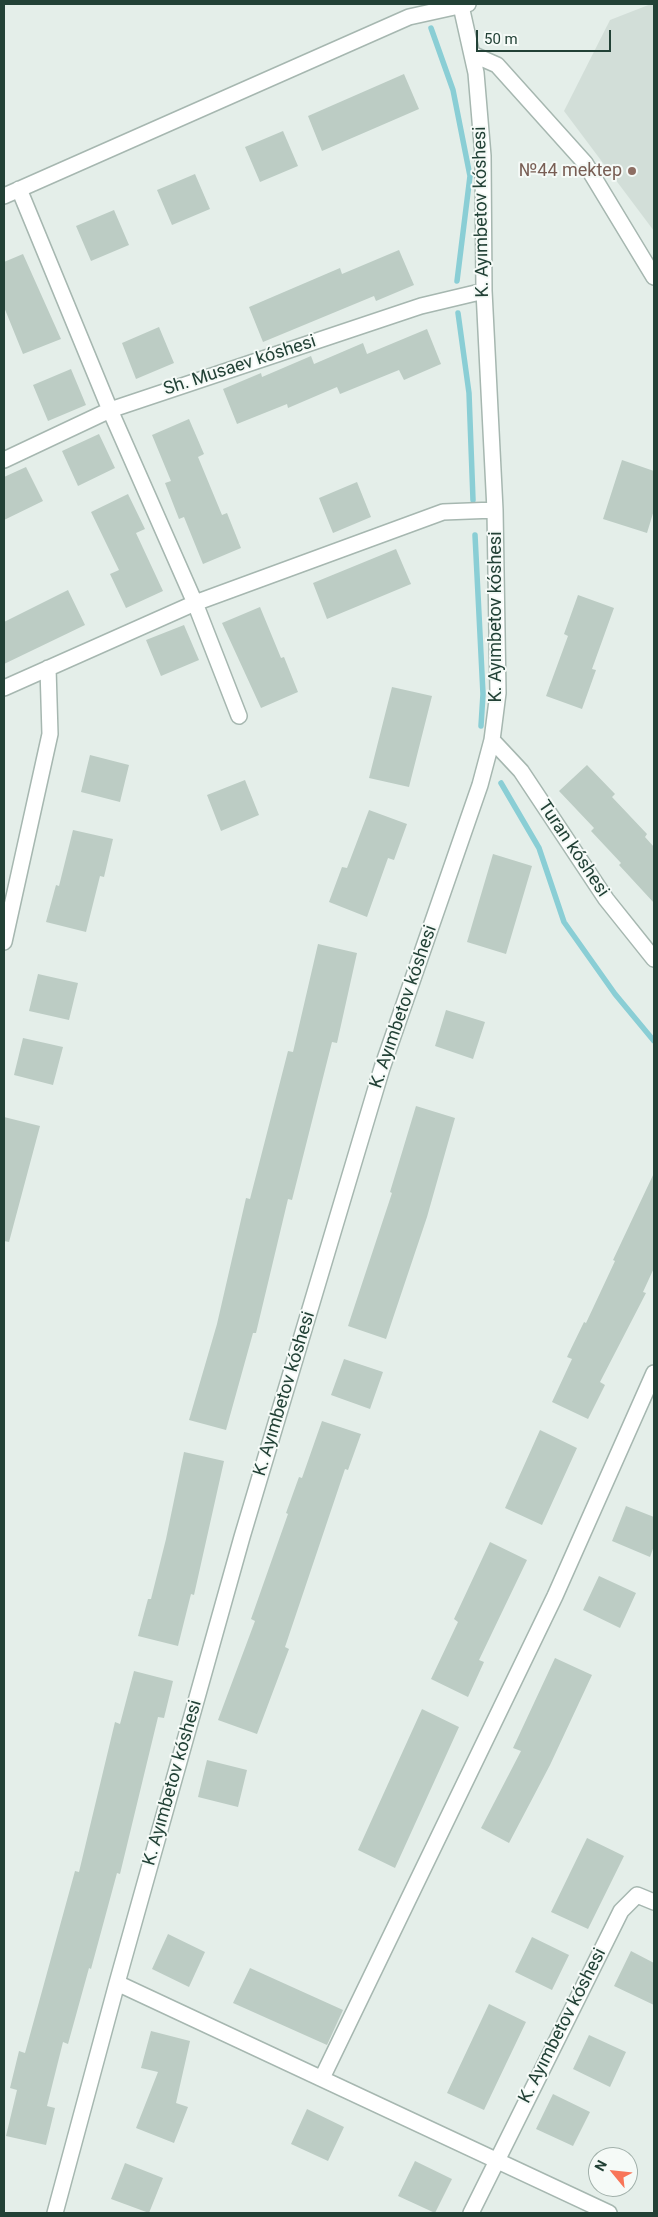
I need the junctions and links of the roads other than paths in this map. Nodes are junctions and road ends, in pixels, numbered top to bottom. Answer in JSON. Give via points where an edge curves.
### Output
{"nodes":[{"id":1,"x":464,"y":5,"type":"edge"},
{"id":2,"x":472,"y":54,"type":"junction"},
{"id":3,"x":19,"y":190,"type":"junction"},
{"id":4,"x":4,"y":196,"type":"edge"},
{"id":5,"x":654,"y":277,"type":"edge"},
{"id":6,"x":484,"y":291,"type":"junction"},
{"id":7,"x":110,"y":410,"type":"junction"},
{"id":8,"x":4,"y":460,"type":"edge"},
{"id":9,"x":495,"y":510,"type":"junction"},
{"id":10,"x":195,"y":603,"type":"junction"},
{"id":11,"x":48,"y":668,"type":"junction"},
{"id":12,"x":4,"y":688,"type":"edge"},
{"id":13,"x":238,"y":716,"type":"dead end"},
{"id":14,"x":492,"y":740,"type":"junction"},
{"id":15,"x":4,"y":942,"type":"edge"},
{"id":16,"x":654,"y":959,"type":"edge"},
{"id":17,"x":654,"y":1373,"type":"edge"},
{"id":18,"x":654,"y":1902,"type":"edge"},
{"id":19,"x":116,"y":1983,"type":"junction"},
{"id":20,"x":322,"y":2078,"type":"junction"},
{"id":21,"x":496,"y":2161,"type":"junction"},
{"id":22,"x":55,"y":2213,"type":"edge"},
{"id":23,"x":470,"y":2213,"type":"edge"},
{"id":24,"x":609,"y":2213,"type":"edge"}],
"edges":[{"from":1,"to":2,"type":"street","name":"K. Ayımbetov kóshesi"},
{"from":1,"to":3,"type":"street","via":[[409,18]]},
{"from":2,"to":5,"type":"street","via":[[497,65],[585,163]]},
{"from":2,"to":6,"type":"street","name":"K. Ayımbetov kóshesi","via":[[483,156]]},
{"from":3,"to":4,"type":"street"},
{"from":3,"to":7,"type":"street"},
{"from":6,"to":7,"type":"street","name":"Sh. Musaev kóshesi","via":[[421,306]]},
{"from":6,"to":9,"type":"street","name":"K. Ayımbetov kóshesi"},
{"from":7,"to":8,"type":"street","name":"Sh. Musaev kóshesi"},
{"from":7,"to":10,"type":"street"},
{"from":9,"to":10,"type":"street","via":[[443,512]]},
{"from":9,"to":14,"type":"street","name":"K. Ayımbetov kóshesi","via":[[498,693]]},
{"from":10,"to":11,"type":"street"},
{"from":10,"to":13,"type":"street"},
{"from":11,"to":12,"type":"street"},
{"from":11,"to":15,"type":"street","via":[[50,734]]},
{"from":14,"to":16,"type":"street","name":"Turan kóshesi","via":[[521,771],[606,899]]},
{"from":14,"to":19,"type":"street","name":"K. Ayımbetov kóshesi","via":[[480,785],[382,1068],[242,1537]]},
{"from":17,"to":20,"type":"street","via":[[556,1596]]},
{"from":18,"to":21,"type":"street","name":"K. Ayımbetov kóshesi","via":[[637,1895],[621,1911]]},
{"from":19,"to":20,"type":"street"},
{"from":19,"to":22,"type":"street","name":"K. Ayımbetov kóshesi"},
{"from":20,"to":21,"type":"street"},
{"from":21,"to":23,"type":"street","name":"K. Ayımbetov kóshesi"},
{"from":21,"to":24,"type":"street"}]}
